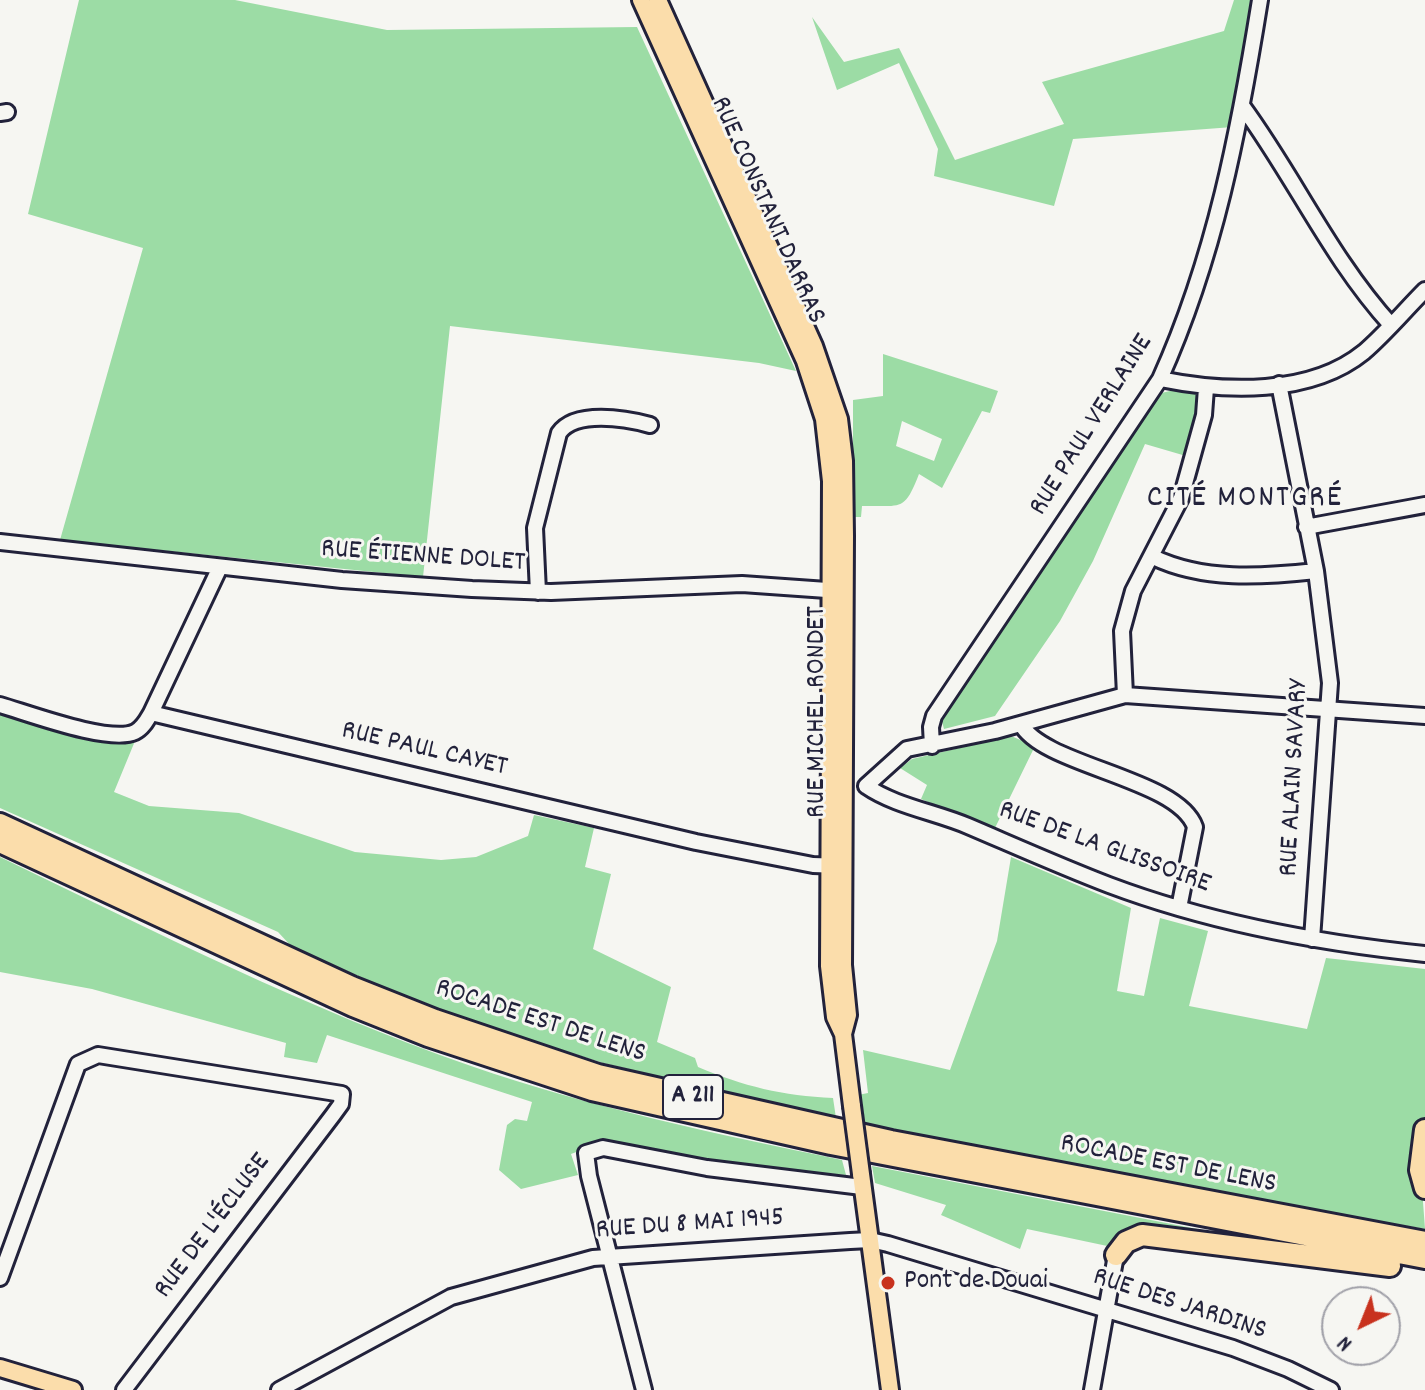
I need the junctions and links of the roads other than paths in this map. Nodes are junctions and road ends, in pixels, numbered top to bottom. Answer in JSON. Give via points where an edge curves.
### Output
{"nodes":[{"id":1,"x":641,"y":0,"type":"edge"},
{"id":2,"x":658,"y":0,"type":"edge"},
{"id":3,"x":1260,"y":0,"type":"edge"},
{"id":4,"x":1243,"y":107,"type":"junction"},
{"id":5,"x":1425,"y":290,"type":"edge"},
{"id":6,"x":1391,"y":325,"type":"junction"},
{"id":7,"x":1160,"y":379,"type":"junction"},
{"id":8,"x":1279,"y":384,"type":"junction"},
{"id":9,"x":1206,"y":388,"type":"junction"},
{"id":10,"x":650,"y":425,"type":"dead end"},
{"id":11,"x":836,"y":446,"type":"junction"},
{"id":12,"x":1425,"y":505,"type":"edge"},
{"id":13,"x":1306,"y":527,"type":"junction"},
{"id":14,"x":0,"y":542,"type":"edge"},
{"id":15,"x":1153,"y":557,"type":"junction"},
{"id":16,"x":220,"y":567,"type":"junction"},
{"id":17,"x":1316,"y":571,"type":"junction"},
{"id":18,"x":837,"y":591,"type":"junction"},
{"id":19,"x":538,"y":592,"type":"junction"},
{"id":20,"x":1125,"y":695,"type":"junction"},
{"id":21,"x":0,"y":705,"type":"edge"},
{"id":22,"x":1326,"y":707,"type":"junction"},
{"id":23,"x":151,"y":713,"type":"junction"},
{"id":24,"x":1425,"y":716,"type":"edge"},
{"id":25,"x":1021,"y":724,"type":"junction"},
{"id":26,"x":932,"y":746,"type":"junction"},
{"id":27,"x":836,"y":786,"type":"junction"},
{"id":28,"x":866,"y":786,"type":"junction"},
{"id":29,"x":0,"y":824,"type":"edge"},
{"id":30,"x":0,"y":842,"type":"edge"},
{"id":31,"x":836,"y":866,"type":"junction"},
{"id":32,"x":1179,"y":908,"type":"junction"},
{"id":33,"x":1312,"y":939,"type":"junction"},
{"id":34,"x":1425,"y":954,"type":"edge"},
{"id":35,"x":1425,"y":1130,"type":"edge"},
{"id":36,"x":861,"y":1180,"type":"junction"},
{"id":37,"x":1425,"y":1188,"type":"edge"},
{"id":38,"x":870,"y":1240,"type":"junction"},
{"id":39,"x":1425,"y":1242,"type":"edge"},
{"id":40,"x":608,"y":1255,"type":"junction"},
{"id":41,"x":1116,"y":1255,"type":"joint"},
{"id":42,"x":1425,"y":1258,"type":"edge"},
{"id":43,"x":1425,"y":1270,"type":"edge"},
{"id":44,"x":0,"y":1278,"type":"edge"},
{"id":45,"x":1105,"y":1310,"type":"junction"},
{"id":46,"x":0,"y":1368,"type":"edge"},
{"id":47,"x":297,"y":1385,"type":"edge"},
{"id":48,"x":73,"y":1390,"type":"edge"},
{"id":49,"x":124,"y":1390,"type":"edge"},
{"id":50,"x":279,"y":1390,"type":"edge"},
{"id":51,"x":644,"y":1390,"type":"edge"},
{"id":52,"x":890,"y":1390,"type":"edge"},
{"id":53,"x":1092,"y":1390,"type":"edge"},
{"id":54,"x":1331,"y":1390,"type":"edge"}],
"edges":[{"from":1,"to":11,"type":"main road","name":"RUE CONSTANT DARRAS","via":[[805,361]]},
{"from":2,"to":11,"type":"main road","name":"RUE CONSTANT DARRAS","via":[[814,346],[833,394]]},
{"from":3,"to":4,"type":"street","name":"RUE PAUL VERLAINE"},
{"from":4,"to":6,"type":"street","via":[[1307,212]]},
{"from":4,"to":7,"type":"street","name":"RUE PAUL VERLAINE","via":[[1195,295]]},
{"from":5,"to":6,"type":"street"},
{"from":6,"to":8,"type":"street","via":[[1345,364],[1323,375]]},
{"from":7,"to":9,"type":"street"},
{"from":7,"to":26,"type":"street","name":"RUE PAUL VERLAINE","via":[[934,716]]},
{"from":8,"to":9,"type":"street"},
{"from":8,"to":13,"type":"street","name":"RUE ALAIN SAVARY"},
{"from":9,"to":15,"type":"street","via":[[1204,415],[1181,498]]},
{"from":10,"to":19,"type":"street","via":[[624,419],[575,421],[559,433],[535,528]]},
{"from":11,"to":18,"type":"main road","name":"RUE MICHEL RONDET"},
{"from":12,"to":13,"type":"street"},
{"from":13,"to":17,"type":"street","name":"RUE ALAIN SAVARY"},
{"from":14,"to":16,"type":"street","name":"RUE ÉTIENNE DOLET"},
{"from":15,"to":17,"type":"street","via":[[1202,572],[1240,576]]},
{"from":15,"to":20,"type":"street","via":[[1133,591],[1122,631]]},
{"from":16,"to":19,"type":"street","name":"RUE ÉTIENNE DOLET"},
{"from":16,"to":23,"type":"street"},
{"from":17,"to":22,"type":"street","name":"RUE ALAIN SAVARY","via":[[1330,683]]},
{"from":18,"to":19,"type":"street","name":"RUE ÉTIENNE DOLET","via":[[742,584]]},
{"from":18,"to":27,"type":"main road","name":"RUE MICHEL RONDET"},
{"from":20,"to":22,"type":"street"},
{"from":20,"to":25,"type":"street"},
{"from":21,"to":23,"type":"street","via":[[65,726],[125,735],[144,725]]},
{"from":22,"to":24,"type":"street"},
{"from":22,"to":33,"type":"street","name":"RUE ALAIN SAVARY"},
{"from":23,"to":31,"type":"street","name":"RUE PAUL CAYET","via":[[638,829]]},
{"from":25,"to":26,"type":"street"},
{"from":25,"to":32,"type":"street","via":[[1046,745],[1153,792],[1191,815],[1195,827]]},
{"from":26,"to":28,"type":"street","via":[[900,753]]},
{"from":27,"to":28,"type":"street"},
{"from":27,"to":31,"type":"main road","name":"RUE MICHEL RONDET"},
{"from":28,"to":32,"type":"street","name":"RUE DE LA GLISSOIRE","via":[[1111,886]]},
{"from":29,"to":39,"type":"highway","name":"ROCADE EST DE LENS","number":"A 211","via":[[352,987],[598,1075],[891,1141]]},
{"from":30,"to":42,"type":"highway","name":"ROCADE EST DE LENS","number":"A 211","via":[[353,1006],[592,1090],[845,1147]]},
{"from":31,"to":36,"type":"main road","name":"RUE MICHEL RONDET","bridge":true,"via":[[837,980],[848,1015],[843,1034]]},
{"from":32,"to":33,"type":"street","name":"RUE DE LA GLISSOIRE"},
{"from":33,"to":34,"type":"street","name":"RUE DE LA GLISSOIRE"},
{"from":35,"to":37,"type":"highway","via":[[1420,1170]]},
{"from":36,"to":38,"type":"main road","name":"RUE MICHEL RONDET"},
{"from":36,"to":40,"type":"street","via":[[707,1168],[603,1148],[586,1153]]},
{"from":38,"to":40,"type":"street","name":"RUE DU 8 MAI 1945"},
{"from":38,"to":45,"type":"street","name":"RUE DES JARDINS"},
{"from":38,"to":52,"type":"main road","name":"RUE MICHEL RONDET"},
{"from":40,"to":47,"type":"street","name":"RUE DU 8 MAI 1945","via":[[451,1297]]},
{"from":40,"to":51,"type":"street"},
{"from":41,"to":43,"type":"highway","via":[[1126,1242],[1142,1235]]},
{"from":41,"to":45,"type":"street"},
{"from":44,"to":49,"type":"street","name":"RUE DE L'ÉCLUSE","via":[[78,1064],[98,1055],[342,1094],[333,1115]]},
{"from":45,"to":53,"type":"street"},
{"from":45,"to":54,"type":"street","name":"RUE DES JARDINS","via":[[1233,1348]]},
{"from":46,"to":48,"type":"main road"},
{"from":47,"to":50,"type":"street","name":"RUE DU 8 MAI 1945"}]}
